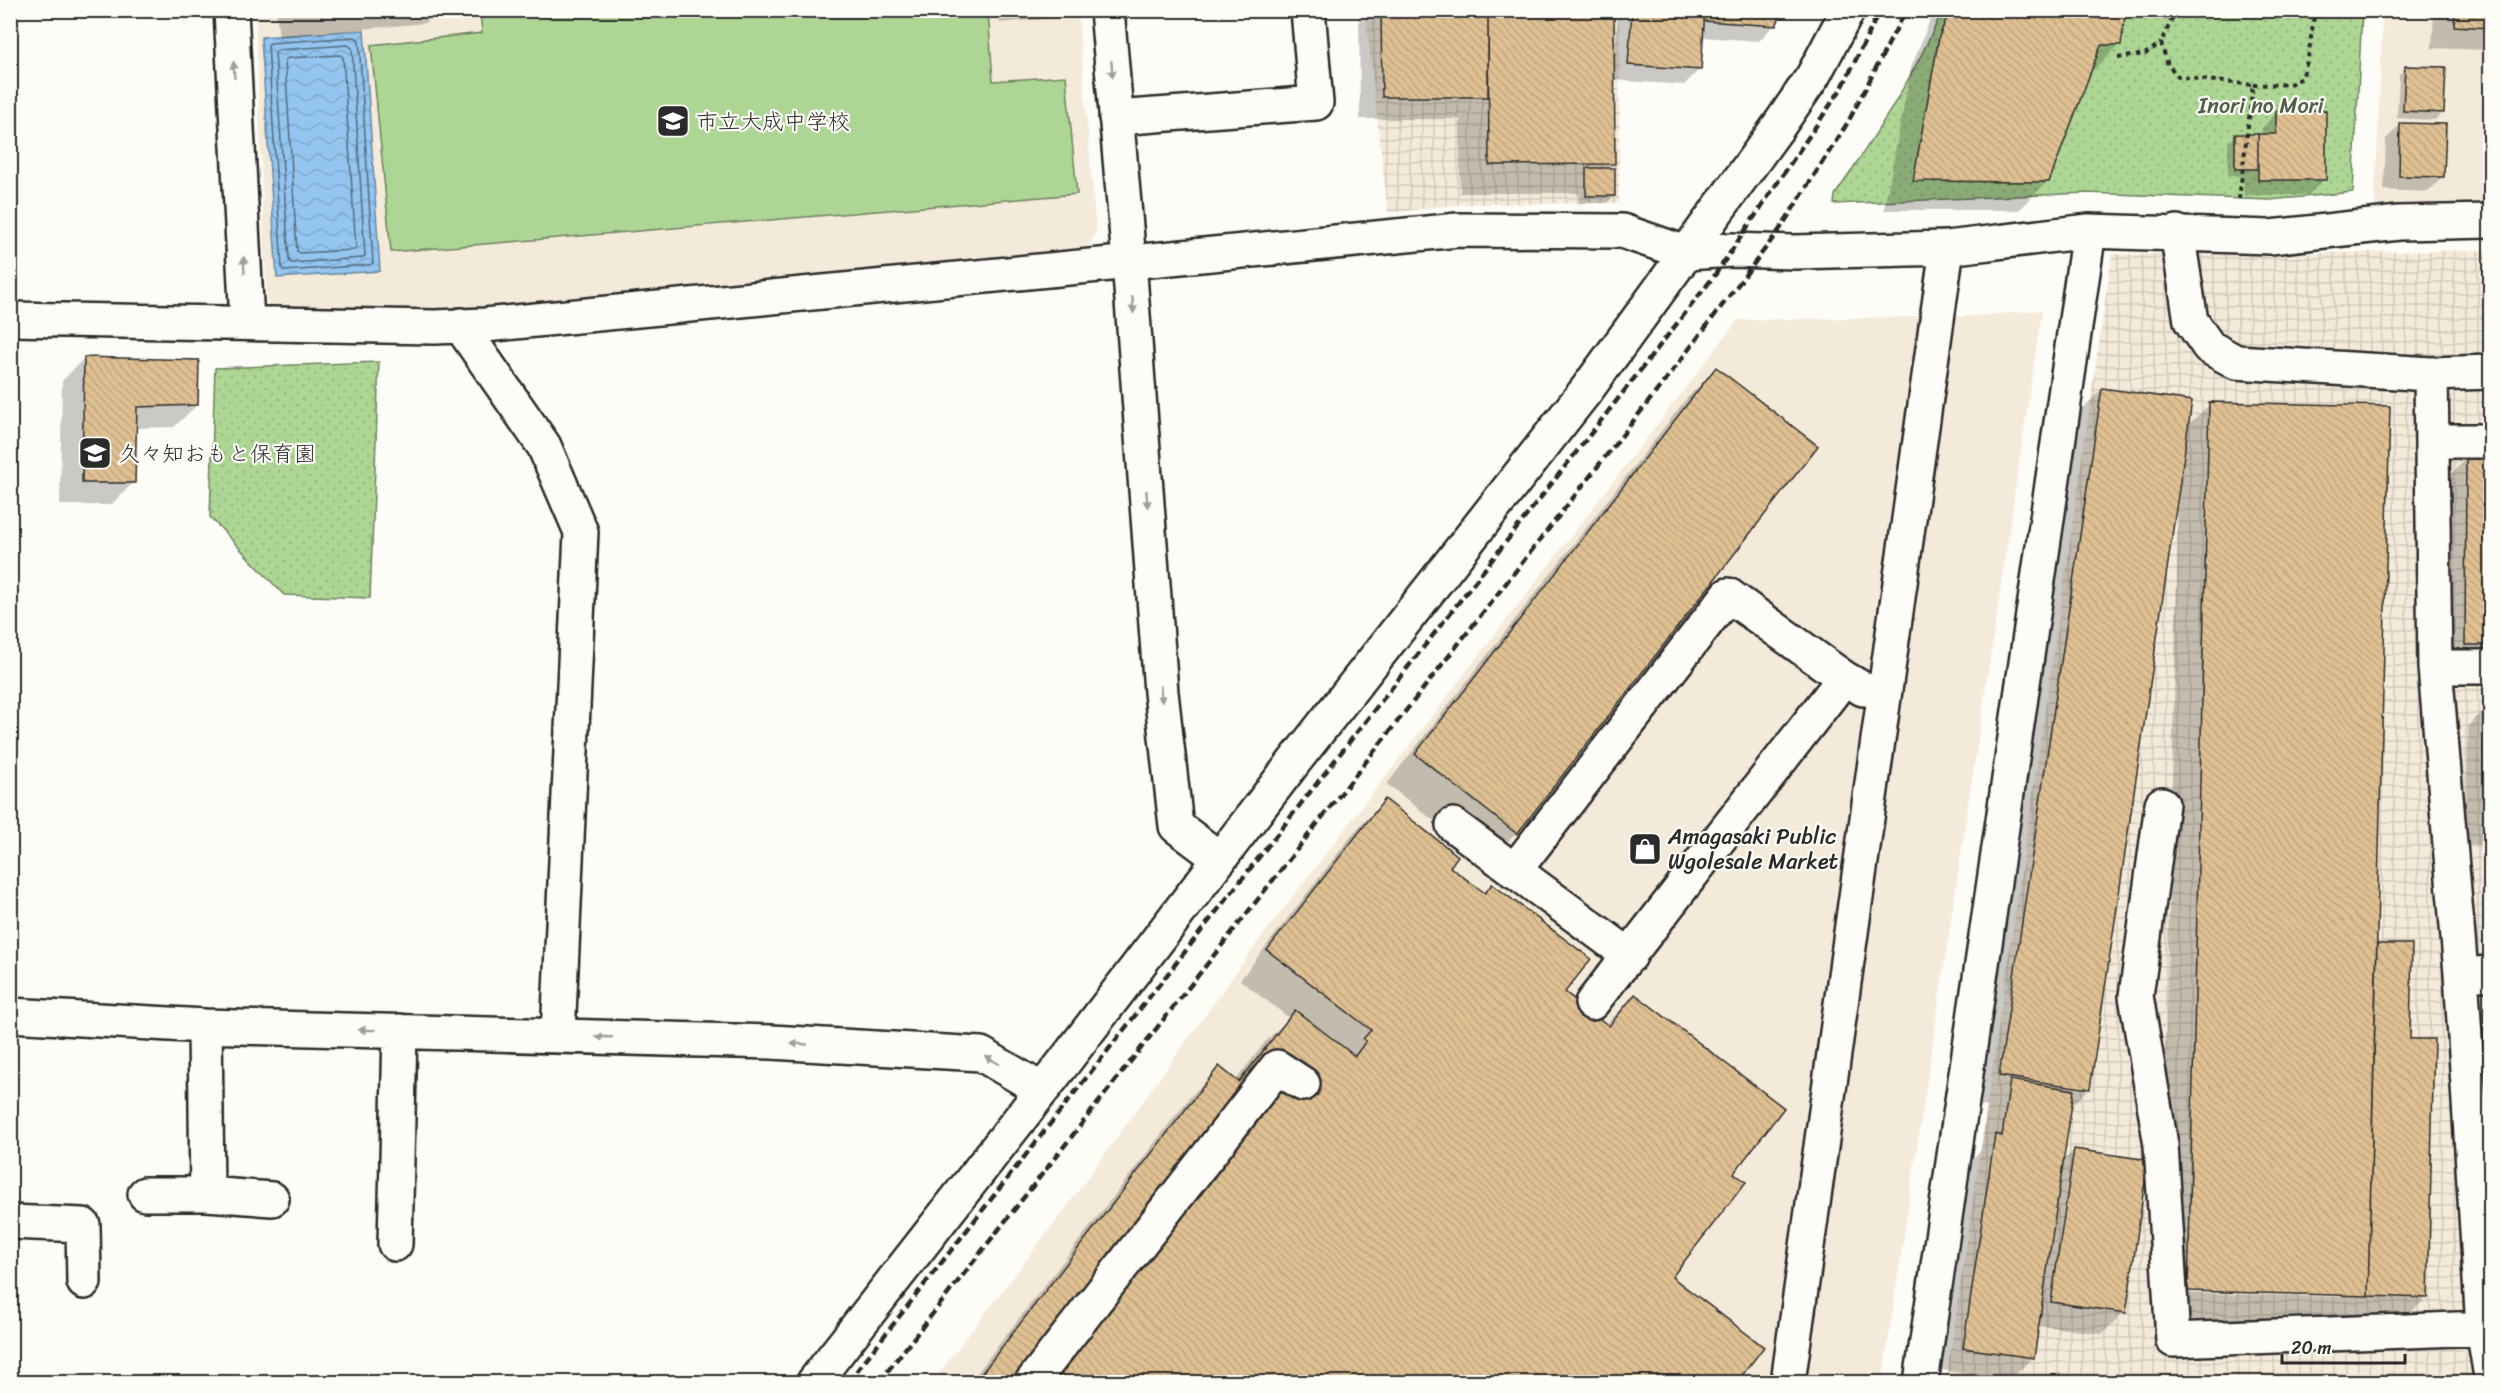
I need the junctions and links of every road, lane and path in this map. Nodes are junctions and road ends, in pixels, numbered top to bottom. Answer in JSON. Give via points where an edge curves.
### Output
{"nodes":[{"id":1,"x":231,"y":10,"type":"edge"},
{"id":2,"x":1107,"y":10,"type":"edge"},
{"id":3,"x":1308,"y":10,"type":"edge"},
{"id":4,"x":1848,"y":10,"type":"edge"},
{"id":5,"x":2176,"y":10,"type":"edge"},
{"id":6,"x":2315,"y":10,"type":"edge"},
{"id":7,"x":2161,"y":43,"type":"junction"},
{"id":8,"x":2118,"y":58,"type":"dead end"},
{"id":9,"x":2253,"y":85,"type":"junction"},
{"id":10,"x":1116,"y":118,"type":"junction"},
{"id":11,"x":2238,"y":206,"type":"dead end"},
{"id":12,"x":2490,"y":221,"type":"edge"},
{"id":13,"x":2089,"y":231,"type":"junction"},
{"id":14,"x":2177,"y":232,"type":"junction"},
{"id":15,"x":1947,"y":248,"type":"junction"},
{"id":16,"x":1686,"y":253,"type":"junction"},
{"id":17,"x":1129,"y":261,"type":"junction"},
{"id":18,"x":10,"y":319,"type":"edge"},
{"id":19,"x":247,"y":323,"type":"junction"},
{"id":20,"x":460,"y":326,"type":"junction"},
{"id":21,"x":2490,"y":372,"type":"edge"},
{"id":22,"x":2432,"y":374,"type":"junction"},
{"id":23,"x":2432,"y":441,"type":"junction"},
{"id":24,"x":2490,"y":441,"type":"edge"},
{"id":25,"x":2435,"y":667,"type":"junction"},
{"id":26,"x":2490,"y":667,"type":"edge"},
{"id":27,"x":1844,"y":678,"type":"junction"},
{"id":28,"x":1884,"y":702,"type":"junction"},
{"id":29,"x":2162,"y":804,"type":"dead end"},
{"id":30,"x":1453,"y":825,"type":"dead end"},
{"id":31,"x":1220,"y":859,"type":"junction"},
{"id":32,"x":1515,"y":871,"type":"junction"},
{"id":33,"x":1629,"y":956,"type":"junction"},
{"id":34,"x":2476,"y":973,"type":"edge"},
{"id":35,"x":1592,"y":1003,"type":"dead end"},
{"id":36,"x":10,"y":1016,"type":"edge"},
{"id":37,"x":205,"y":1026,"type":"junction"},
{"id":38,"x":400,"y":1031,"type":"junction"},
{"id":39,"x":558,"y":1036,"type":"junction"},
{"id":40,"x":1303,"y":1084,"type":"dead end"},
{"id":41,"x":1042,"y":1090,"type":"junction"},
{"id":42,"x":145,"y":1194,"type":"dead end"},
{"id":43,"x":207,"y":1194,"type":"junction"},
{"id":44,"x":272,"y":1198,"type":"dead end"},
{"id":45,"x":10,"y":1222,"type":"edge"},
{"id":46,"x":395,"y":1244,"type":"dead end"},
{"id":47,"x":84,"y":1282,"type":"dead end"},
{"id":48,"x":2483,"y":1328,"type":"junction"},
{"id":49,"x":2490,"y":1371,"type":"edge"},
{"id":50,"x":814,"y":1383,"type":"edge"},
{"id":51,"x":1032,"y":1383,"type":"edge"},
{"id":52,"x":1788,"y":1383,"type":"edge"},
{"id":53,"x":1921,"y":1383,"type":"edge"}],
"edges":[{"from":19,"to":1,"type":"street","one_way":true},
{"from":2,"to":10,"type":"street","one_way":true},
{"from":3,"to":10,"type":"street","via":[[1316,103]]},
{"from":4,"to":16,"type":"street","via":[[1813,76]]},
{"from":5,"to":7,"type":"path"},
{"from":6,"to":9,"type":"path","via":[[2302,78],[2290,84]]},
{"from":7,"to":8,"type":"path","via":[[2145,54]]},
{"from":7,"to":9,"type":"path","via":[[2168,65],[2179,77]]},
{"from":9,"to":11,"type":"path"},
{"from":10,"to":17,"type":"street"},
{"from":12,"to":14,"type":"street","via":[[2399,223],[2270,237]]},
{"from":13,"to":14,"type":"street"},
{"from":13,"to":15,"type":"street"},
{"from":13,"to":53,"type":"street"},
{"from":14,"to":22,"type":"street","via":[[2191,321],[2209,347],[2236,362]]},
{"from":15,"to":16,"type":"street"},
{"from":15,"to":28,"type":"street"},
{"from":16,"to":17,"type":"street","via":[[1622,231],[1458,230]]},
{"from":16,"to":31,"type":"street","via":[[1588,388]]},
{"from":17,"to":20,"type":"street"},
{"from":17,"to":31,"type":"street","one_way":true,"via":[[1161,692],[1176,826]]},
{"from":18,"to":19,"type":"street"},
{"from":19,"to":20,"type":"street"},
{"from":20,"to":39,"type":"street","via":[[544,446],[581,532]]},
{"from":21,"to":22,"type":"street"},
{"from":22,"to":23,"type":"street"},
{"from":23,"to":24,"type":"street"},
{"from":23,"to":25,"type":"street"},
{"from":25,"to":26,"type":"street"},
{"from":25,"to":34,"type":"street"},
{"from":27,"to":28,"type":"street"},
{"from":27,"to":32,"type":"street","via":[[1728,595]]},
{"from":27,"to":33,"type":"street"},
{"from":28,"to":52,"type":"street"},
{"from":29,"to":48,"type":"street","via":[[2136,996],[2161,1145],[2173,1340]]},
{"from":30,"to":32,"type":"street"},
{"from":31,"to":41,"type":"street"},
{"from":32,"to":33,"type":"street"},
{"from":33,"to":35,"type":"street"},
{"from":34,"to":48,"type":"street"},
{"from":36,"to":37,"type":"street"},
{"from":38,"to":37,"type":"street","one_way":true},
{"from":37,"to":43,"type":"street"},
{"from":38,"to":39,"type":"street"},
{"from":38,"to":46,"type":"street"},
{"from":41,"to":39,"type":"street","one_way":true,"via":[[981,1054],[771,1042]]},
{"from":40,"to":51,"type":"street","via":[[1277,1067]]},
{"from":41,"to":50,"type":"street"},
{"from":42,"to":43,"type":"street"},
{"from":43,"to":44,"type":"street"},
{"from":45,"to":47,"type":"street","via":[[83,1225]]},
{"from":48,"to":49,"type":"street"}]}
